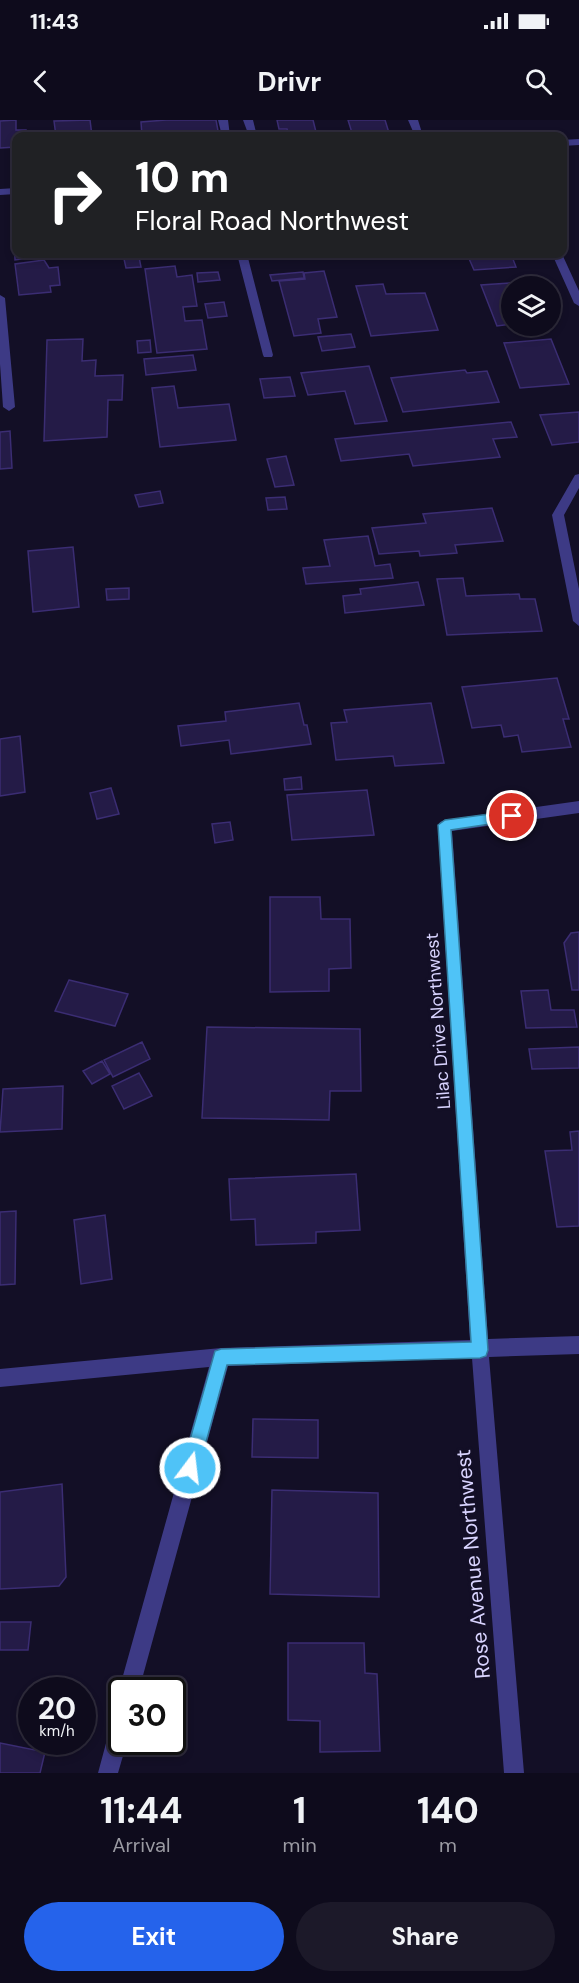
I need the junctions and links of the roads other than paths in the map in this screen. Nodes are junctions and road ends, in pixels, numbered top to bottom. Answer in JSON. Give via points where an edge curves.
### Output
{"nodes":[{"id":1,"x":243,"y":258,"type":"edge"},
{"id":2,"x":559,"y":258,"type":"edge"},
{"id":3,"x":0,"y":298,"type":"edge"},
{"id":4,"x":579,"y":303,"type":"edge"},
{"id":5,"x":268,"y":356,"type":"dead end"},
{"id":6,"x":9,"y":407,"type":"dead end"},
{"id":7,"x":579,"y":478,"type":"edge"},
{"id":8,"x":579,"y":621,"type":"edge"},
{"id":9,"x":579,"y":807,"type":"edge"},
{"id":10,"x":579,"y":1345,"type":"edge"},
{"id":11,"x":480,"y":1350,"type":"junction"},
{"id":12,"x":221,"y":1357,"type":"junction"},
{"id":13,"x":0,"y":1378,"type":"edge"},
{"id":14,"x":133,"y":1677,"type":"edge"},
{"id":15,"x":113,"y":1755,"type":"edge"},
{"id":16,"x":108,"y":1773,"type":"edge"},
{"id":17,"x":514,"y":1773,"type":"edge"}],
"edges":[{"from":1,"to":5,"type":"street"},
{"from":2,"to":4,"type":"street"},
{"from":3,"to":6,"type":"street"},
{"from":7,"to":8,"type":"street","via":[[558,515]]},
{"from":9,"to":11,"type":"street","name":"Lilac Drive Northwest","via":[[445,825]]},
{"from":10,"to":11,"type":"street"},
{"from":11,"to":12,"type":"street"},
{"from":11,"to":17,"type":"street","name":"Rose Avenue Northwest"},
{"from":12,"to":13,"type":"street"},
{"from":12,"to":14,"type":"street"},
{"from":15,"to":16,"type":"street"}]}
